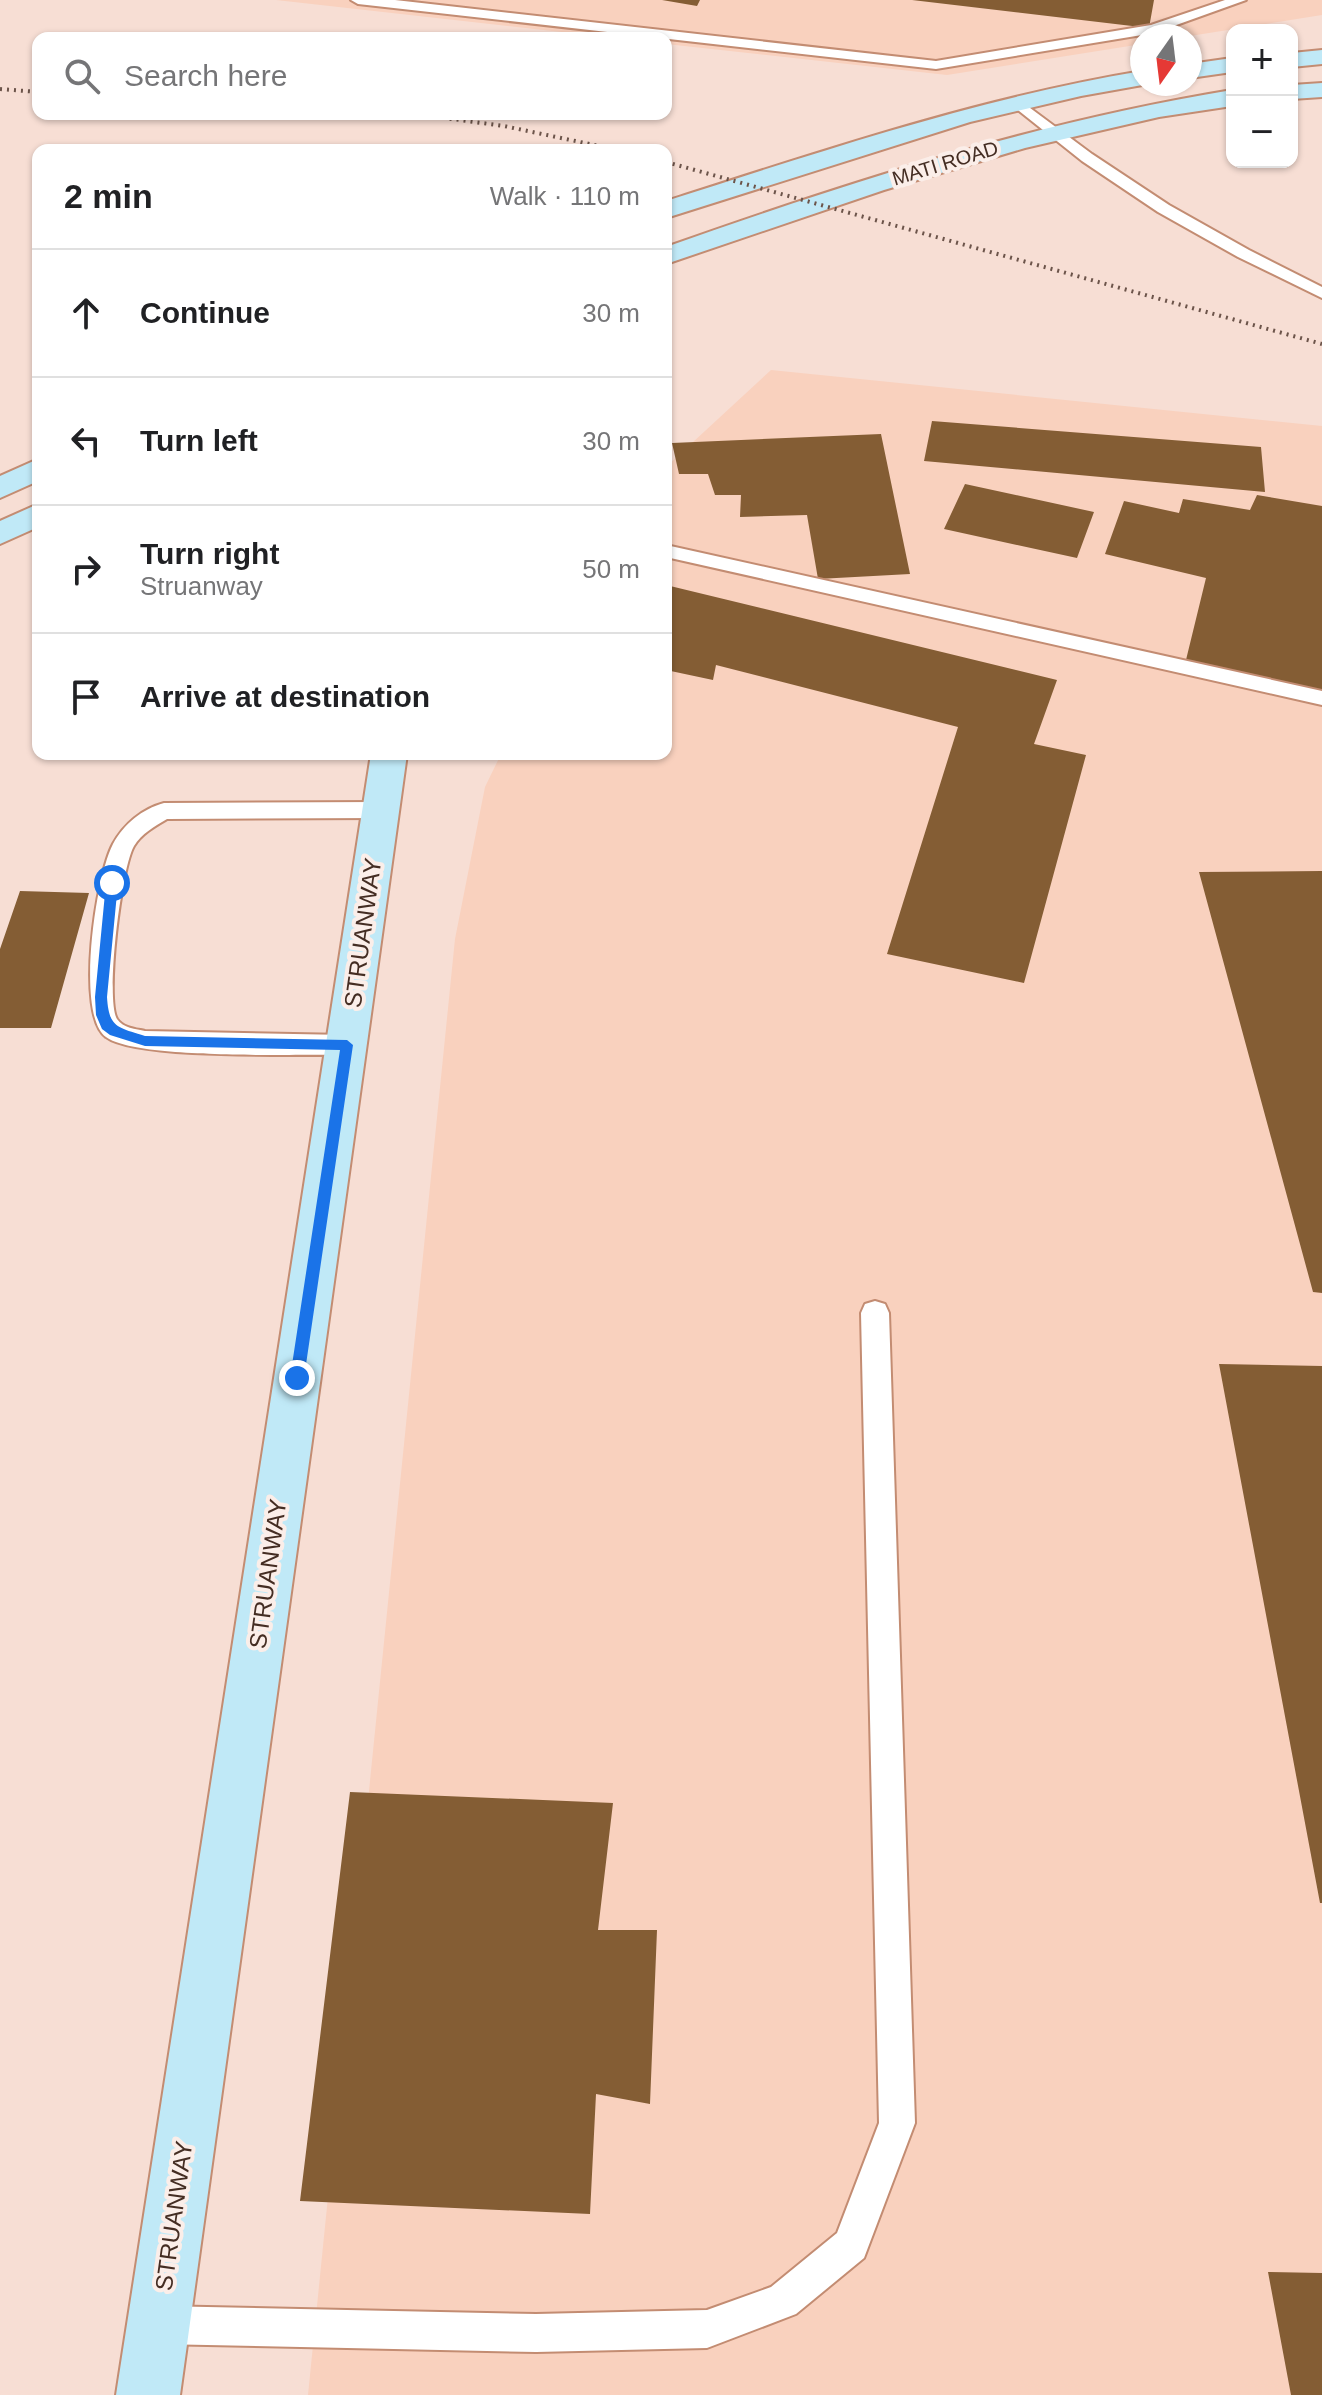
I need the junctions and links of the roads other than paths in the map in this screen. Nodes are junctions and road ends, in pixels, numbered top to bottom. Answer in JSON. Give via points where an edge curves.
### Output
{"nodes":[{"id":1,"x":358,"y":0,"type":"edge"},
{"id":2,"x":1239,"y":0,"type":"edge"},
{"id":3,"x":643,"y":32,"type":"edge"},
{"id":4,"x":672,"y":35,"type":"edge"},
{"id":5,"x":1322,"y":57,"type":"edge"},
{"id":6,"x":1298,"y":59,"type":"edge"},
{"id":7,"x":1226,"y":66,"type":"edge"},
{"id":8,"x":1202,"y":69,"type":"edge"},
{"id":9,"x":1130,"y":80,"type":"edge"},
{"id":10,"x":1322,"y":90,"type":"edge"},
{"id":11,"x":1298,"y":92,"type":"edge"},
{"id":12,"x":1226,"y":99,"type":"edge"},
{"id":13,"x":1018,"y":103,"type":"junction"},
{"id":14,"x":1051,"y":132,"type":"junction"},
{"id":15,"x":672,"y":208,"type":"edge"},
{"id":16,"x":672,"y":254,"type":"edge"},
{"id":17,"x":1322,"y":293,"type":"edge"},
{"id":18,"x":32,"y":472,"type":"edge"},
{"id":19,"x":0,"y":488,"type":"edge"},
{"id":20,"x":32,"y":517,"type":"edge"},
{"id":21,"x":0,"y":534,"type":"edge"},
{"id":22,"x":672,"y":552,"type":"edge"},
{"id":23,"x":1322,"y":698,"type":"edge"},
{"id":24,"x":388,"y":760,"type":"edge"},
{"id":25,"x":382,"y":810,"type":"junction"},
{"id":26,"x":347,"y":1045,"type":"junction"},
{"id":27,"x":875,"y":1313,"type":"dead end"},
{"id":28,"x":158,"y":2325,"type":"junction"},
{"id":29,"x":148,"y":2395,"type":"edge"}],
"edges":[{"from":1,"to":3,"type":"lane"},
{"from":2,"to":4,"type":"lane","via":[[1154,29],[936,65]]},
{"from":5,"to":6,"type":"street"},
{"from":7,"to":8,"type":"street"},
{"from":9,"to":13,"type":"street","name":"MATI ROAD"},
{"from":10,"to":11,"type":"street"},
{"from":12,"to":14,"type":"street","name":"MATI ROAD"},
{"from":13,"to":14,"type":"lane"},
{"from":13,"to":15,"type":"street","name":"MATI ROAD"},
{"from":14,"to":16,"type":"street","name":"MATI ROAD","via":[[834,196]]},
{"from":14,"to":17,"type":"lane","via":[[1180,217]]},
{"from":18,"to":19,"type":"street"},
{"from":20,"to":21,"type":"street"},
{"from":22,"to":23,"type":"lane"},
{"from":24,"to":25,"type":"street","name":"STRUANWAY"},
{"from":25,"to":26,"type":"street","name":"STRUANWAY"},
{"from":25,"to":26,"type":"lane","via":[[164,811],[129,836],[112,883],[101,997],[102,1015],[114,1031],[145,1041]]},
{"from":26,"to":28,"type":"street","name":"STRUANWAY"},
{"from":27,"to":28,"type":"lane","via":[[897,2123],[851,2245],[783,2301],[707,2329],[536,2333]]},
{"from":28,"to":29,"type":"street","name":"STRUANWAY"}]}
